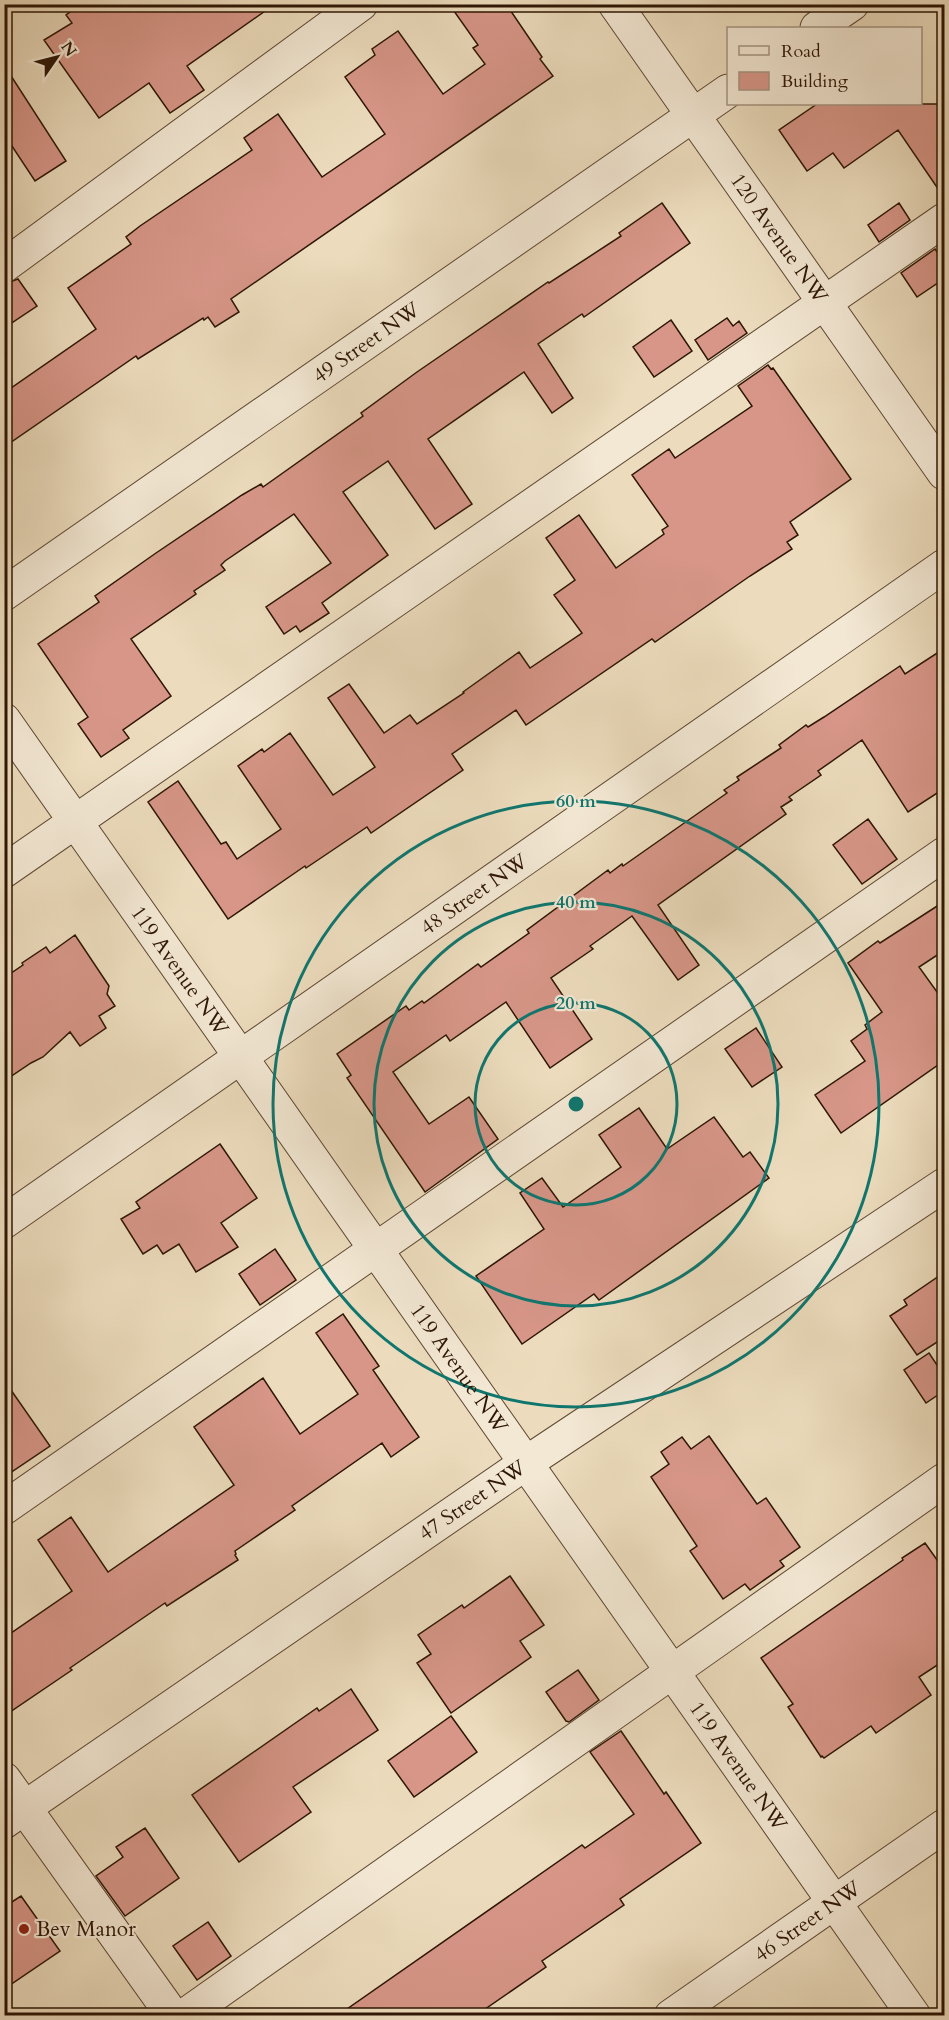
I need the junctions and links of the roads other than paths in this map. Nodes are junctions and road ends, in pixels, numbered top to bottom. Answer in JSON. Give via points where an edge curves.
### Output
{"nodes":[{"id":1,"x":362,"y":4,"type":"edge"},
{"id":2,"x":615,"y":4,"type":"edge"},
{"id":3,"x":852,"y":4,"type":"edge"},
{"id":4,"x":818,"y":27,"type":"edge"},
{"id":5,"x":727,"y":92,"type":"edge"},
{"id":6,"x":693,"y":115,"type":"junction"},
{"id":7,"x":945,"y":220,"type":"edge"},
{"id":8,"x":4,"y":266,"type":"edge"},
{"id":9,"x":825,"y":303,"type":"junction"},
{"id":10,"x":945,"y":473,"type":"edge"},
{"id":11,"x":945,"y":566,"type":"edge"},
{"id":12,"x":4,"y":594,"type":"edge"},
{"id":13,"x":4,"y":720,"type":"edge"},
{"id":14,"x":76,"y":821,"type":"junction"},
{"id":15,"x":945,"y":854,"type":"edge"},
{"id":16,"x":4,"y":871,"type":"edge"},
{"id":17,"x":241,"y":1057,"type":"junction"},
{"id":18,"x":945,"y":1185,"type":"edge"},
{"id":19,"x":4,"y":1222,"type":"edge"},
{"id":20,"x":377,"y":1250,"type":"junction"},
{"id":21,"x":526,"y":1463,"type":"junction"},
{"id":22,"x":945,"y":1480,"type":"edge"},
{"id":23,"x":4,"y":1508,"type":"edge"},
{"id":24,"x":672,"y":1671,"type":"junction"},
{"id":25,"x":4,"y":1779,"type":"edge"},
{"id":26,"x":15,"y":1815,"type":"edge"},
{"id":27,"x":945,"y":1826,"type":"edge"},
{"id":28,"x":834,"y":1902,"type":"junction"},
{"id":29,"x":173,"y":2016,"type":"edge"},
{"id":30,"x":184,"y":2016,"type":"edge"},
{"id":31,"x":671,"y":2016,"type":"edge"},
{"id":32,"x":914,"y":2016,"type":"edge"}],
"edges":[{"from":1,"to":8,"type":"street"},
{"from":2,"to":6,"type":"street","name":"120 Avenue NW"},
{"from":3,"to":4,"type":"street"},
{"from":5,"to":6,"type":"street","name":"49 Street NW"},
{"from":6,"to":9,"type":"street","name":"120 Avenue NW"},
{"from":6,"to":12,"type":"street","name":"49 Street NW"},
{"from":7,"to":9,"type":"street"},
{"from":9,"to":10,"type":"street","name":"120 Avenue NW"},
{"from":9,"to":14,"type":"street"},
{"from":11,"to":17,"type":"street","name":"48 Street NW"},
{"from":13,"to":14,"type":"street","name":"119 Avenue NW"},
{"from":14,"to":16,"type":"street"},
{"from":14,"to":17,"type":"street","name":"119 Avenue NW"},
{"from":15,"to":20,"type":"street"},
{"from":17,"to":19,"type":"street","name":"48 Street NW"},
{"from":17,"to":20,"type":"street","name":"119 Avenue NW"},
{"from":18,"to":21,"type":"street","name":"47 Street NW"},
{"from":20,"to":21,"type":"street","name":"119 Avenue NW"},
{"from":20,"to":23,"type":"street"},
{"from":21,"to":24,"type":"street","name":"119 Avenue NW"},
{"from":21,"to":26,"type":"street","name":"47 Street NW"},
{"from":22,"to":24,"type":"street"},
{"from":24,"to":28,"type":"street","name":"119 Avenue NW"},
{"from":24,"to":30,"type":"street"},
{"from":25,"to":26,"type":"street"},
{"from":26,"to":29,"type":"street"},
{"from":27,"to":28,"type":"street","name":"46 Street NW"},
{"from":28,"to":31,"type":"street","name":"46 Street NW"},
{"from":28,"to":32,"type":"street","name":"119 Avenue NW"}]}
